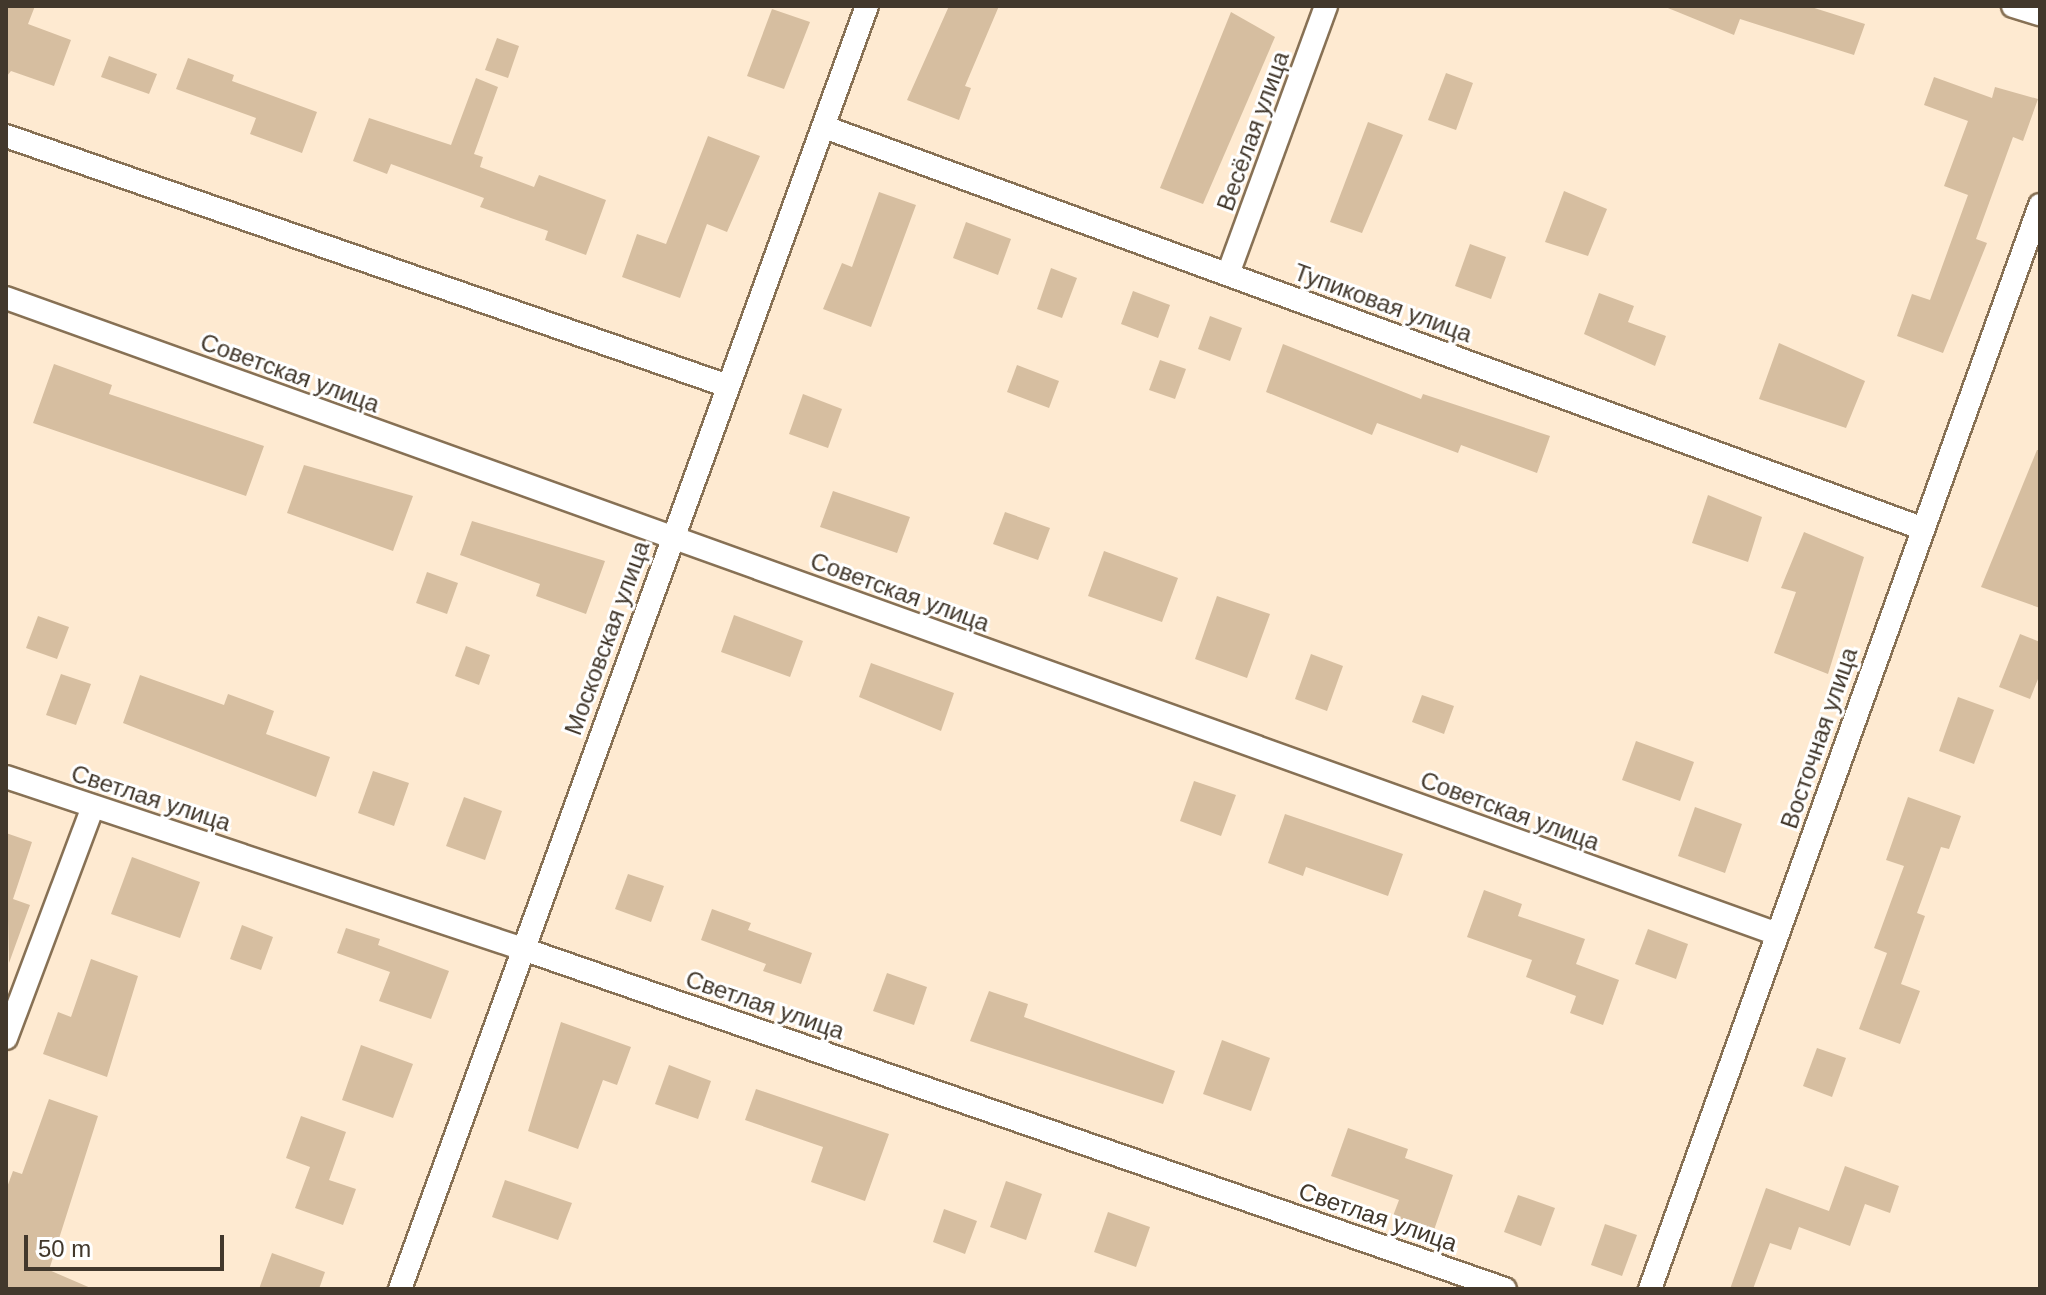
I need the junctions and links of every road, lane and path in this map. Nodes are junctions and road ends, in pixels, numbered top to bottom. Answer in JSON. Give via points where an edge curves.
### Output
{"nodes":[{"id":1,"x":867,"y":6,"type":"edge"},
{"id":2,"x":1326,"y":6,"type":"edge"},
{"id":3,"x":2013,"y":6,"type":"edge"},
{"id":4,"x":2040,"y":14,"type":"edge"},
{"id":5,"x":827,"y":128,"type":"junction"},
{"id":6,"x":6,"y":136,"type":"edge"},
{"id":7,"x":2040,"y":205,"type":"edge"},
{"id":8,"x":1228,"y":274,"type":"junction"},
{"id":9,"x":6,"y":298,"type":"edge"},
{"id":10,"x":728,"y":386,"type":"junction"},
{"id":11,"x":1921,"y":528,"type":"junction"},
{"id":12,"x":671,"y":538,"type":"junction"},
{"id":13,"x":6,"y":777,"type":"edge"},
{"id":14,"x":93,"y":807,"type":"junction"},
{"id":15,"x":1777,"y":934,"type":"junction"},
{"id":16,"x":523,"y":949,"type":"junction"},
{"id":17,"x":6,"y":1038,"type":"edge"},
{"id":18,"x":400,"y":1289,"type":"edge"},
{"id":19,"x":1505,"y":1289,"type":"edge"},
{"id":20,"x":1650,"y":1289,"type":"edge"}],
"edges":[{"from":1,"to":5,"type":"street","name":"Московская улица"},
{"from":2,"to":8,"type":"street","name":"Весёлая улица"},
{"from":3,"to":4,"type":"street"},
{"from":5,"to":8,"type":"street","name":"Тупиковая улица"},
{"from":5,"to":10,"type":"street","name":"Московская улица"},
{"from":6,"to":10,"type":"street"},
{"from":7,"to":11,"type":"street","name":"Восточная улица"},
{"from":8,"to":11,"type":"street","name":"Тупиковая улица"},
{"from":9,"to":12,"type":"street","name":"Советская улица"},
{"from":10,"to":12,"type":"street","name":"Московская улица"},
{"from":11,"to":15,"type":"street","name":"Восточная улица"},
{"from":12,"to":15,"type":"street","name":"Советская улица"},
{"from":12,"to":16,"type":"street","name":"Московская улица"},
{"from":13,"to":14,"type":"street","name":"Светлая улица"},
{"from":14,"to":16,"type":"street","name":"Светлая улица"},
{"from":14,"to":17,"type":"street"},
{"from":15,"to":20,"type":"street","name":"Восточная улица"},
{"from":16,"to":18,"type":"street","name":"Московская улица"},
{"from":16,"to":19,"type":"street","name":"Светлая улица"}]}
